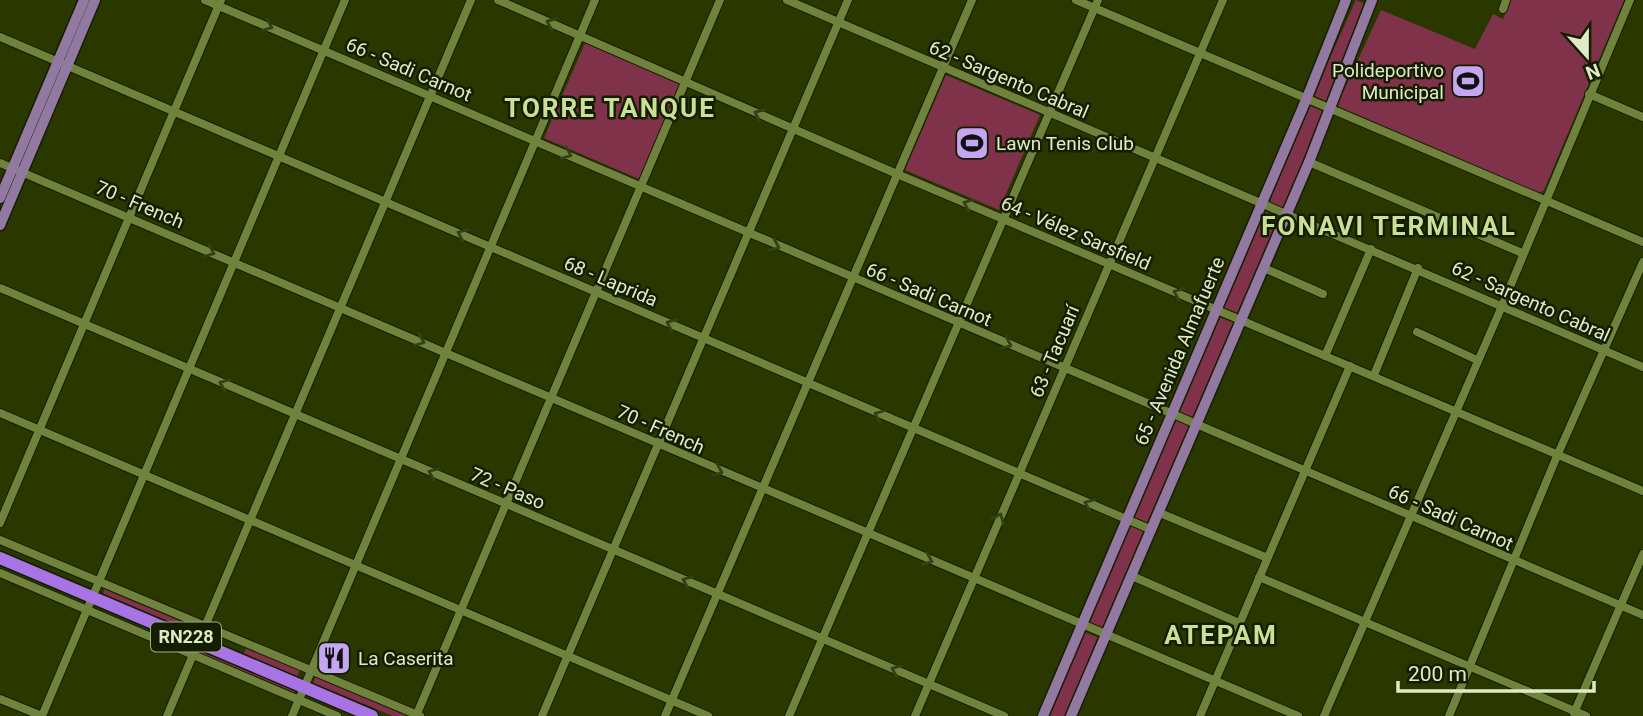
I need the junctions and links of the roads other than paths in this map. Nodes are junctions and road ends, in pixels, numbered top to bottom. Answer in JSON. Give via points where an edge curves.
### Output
{"nodes":[{"id":1,"x":84,"y":0,"type":"edge"},
{"id":2,"x":94,"y":0,"type":"edge"},
{"id":3,"x":205,"y":0,"type":"edge"},
{"id":4,"x":345,"y":0,"type":"edge"},
{"id":5,"x":471,"y":0,"type":"edge"},
{"id":6,"x":498,"y":0,"type":"edge"},
{"id":7,"x":595,"y":0,"type":"edge"},
{"id":8,"x":720,"y":0,"type":"edge"},
{"id":9,"x":788,"y":0,"type":"edge"},
{"id":10,"x":848,"y":0,"type":"edge"},
{"id":11,"x":972,"y":0,"type":"edge"},
{"id":12,"x":1076,"y":0,"type":"edge"},
{"id":13,"x":1223,"y":0,"type":"edge"},
{"id":14,"x":1346,"y":0,"type":"edge"},
{"id":15,"x":1372,"y":0,"type":"edge"},
{"id":16,"x":1506,"y":0,"type":"edge"},
{"id":17,"x":1630,"y":0,"type":"edge"},
{"id":18,"x":220,"y":3,"type":"edge"},
{"id":19,"x":1096,"y":4,"type":"edge"},
{"id":20,"x":1503,"y":9,"type":"dead end"},
{"id":21,"x":838,"y":23,"type":"junction"},
{"id":22,"x":580,"y":36,"type":"junction"},
{"id":23,"x":0,"y":37,"type":"edge"},
{"id":24,"x":323,"y":50,"type":"junction"},
{"id":25,"x":1201,"y":53,"type":"junction"},
{"id":26,"x":62,"y":63,"type":"junction"},
{"id":27,"x":942,"y":68,"type":"junction"},
{"id":28,"x":686,"y":81,"type":"junction"},
{"id":29,"x":1589,"y":94,"type":"junction"},
{"id":30,"x":430,"y":95,"type":"junction"},
{"id":31,"x":1306,"y":100,"type":"junction"},
{"id":32,"x":1330,"y":109,"type":"junction"},
{"id":33,"x":172,"y":111,"type":"junction"},
{"id":34,"x":1049,"y":113,"type":"junction"},
{"id":35,"x":1643,"y":117,"type":"edge"},
{"id":36,"x":793,"y":129,"type":"junction"},
{"id":37,"x":535,"y":140,"type":"junction"},
{"id":38,"x":280,"y":156,"type":"junction"},
{"id":39,"x":1153,"y":158,"type":"junction"},
{"id":40,"x":1309,"y":162,"type":"junction"},
{"id":41,"x":0,"y":163,"type":"edge"},
{"id":42,"x":17,"y":169,"type":"junction"},
{"id":43,"x":897,"y":174,"type":"junction"},
{"id":44,"x":641,"y":185,"type":"junction"},
{"id":45,"x":0,"y":198,"type":"edge"},
{"id":46,"x":385,"y":201,"type":"junction"},
{"id":47,"x":1544,"y":201,"type":"junction"},
{"id":48,"x":1261,"y":204,"type":"junction"},
{"id":49,"x":1286,"y":215,"type":"junction"},
{"id":50,"x":129,"y":217,"type":"junction"},
{"id":51,"x":1003,"y":219,"type":"junction"},
{"id":52,"x":0,"y":225,"type":"edge"},
{"id":53,"x":747,"y":233,"type":"junction"},
{"id":54,"x":1643,"y":243,"type":"edge"},
{"id":55,"x":491,"y":247,"type":"junction"},
{"id":56,"x":1371,"y":249,"type":"junction"},
{"id":57,"x":1522,"y":253,"type":"junction"},
{"id":58,"x":1643,"y":261,"type":"edge"},
{"id":59,"x":233,"y":262,"type":"junction"},
{"id":60,"x":1109,"y":263,"type":"junction"},
{"id":61,"x":1264,"y":268,"type":"junction"},
{"id":62,"x":1418,"y":268,"type":"junction"},
{"id":63,"x":851,"y":278,"type":"junction"},
{"id":64,"x":0,"y":288,"type":"edge"},
{"id":65,"x":596,"y":291,"type":"junction"},
{"id":66,"x":1324,"y":294,"type":"dead end"},
{"id":67,"x":1502,"y":306,"type":"junction"},
{"id":68,"x":341,"y":307,"type":"junction"},
{"id":69,"x":1216,"y":309,"type":"junction"},
{"id":70,"x":1241,"y":320,"type":"junction"},
{"id":71,"x":958,"y":322,"type":"junction"},
{"id":72,"x":85,"y":325,"type":"junction"},
{"id":73,"x":1417,"y":332,"type":"dead end"},
{"id":74,"x":703,"y":338,"type":"junction"},
{"id":75,"x":1603,"y":351,"type":"junction"},
{"id":76,"x":445,"y":352,"type":"junction"},
{"id":77,"x":1325,"y":356,"type":"junction"},
{"id":78,"x":1477,"y":359,"type":"junction"},
{"id":79,"x":1349,"y":366,"type":"junction"},
{"id":80,"x":1643,"y":368,"type":"edge"},
{"id":81,"x":1063,"y":369,"type":"junction"},
{"id":82,"x":191,"y":370,"type":"junction"},
{"id":83,"x":1374,"y":375,"type":"junction"},
{"id":84,"x":807,"y":384,"type":"junction"},
{"id":85,"x":551,"y":397,"type":"junction"},
{"id":86,"x":1455,"y":412,"type":"junction"},
{"id":87,"x":0,"y":414,"type":"edge"},
{"id":88,"x":1171,"y":414,"type":"junction"},
{"id":89,"x":296,"y":415,"type":"junction"},
{"id":90,"x":1195,"y":425,"type":"junction"},
{"id":91,"x":913,"y":429,"type":"junction"},
{"id":92,"x":40,"y":431,"type":"junction"},
{"id":93,"x":657,"y":445,"type":"junction"},
{"id":94,"x":1557,"y":456,"type":"junction"},
{"id":95,"x":402,"y":460,"type":"junction"},
{"id":96,"x":1304,"y":471,"type":"junction"},
{"id":97,"x":1018,"y":473,"type":"junction"},
{"id":98,"x":144,"y":475,"type":"junction"},
{"id":99,"x":762,"y":490,"type":"junction"},
{"id":100,"x":1643,"y":491,"type":"edge"},
{"id":101,"x":507,"y":504,"type":"junction"},
{"id":102,"x":1160,"y":513,"type":"junction"},
{"id":103,"x":1409,"y":515,"type":"junction"},
{"id":104,"x":1126,"y":519,"type":"junction"},
{"id":105,"x":251,"y":520,"type":"junction"},
{"id":106,"x":0,"y":523,"type":"edge"},
{"id":107,"x":1152,"y":530,"type":"junction"},
{"id":108,"x":867,"y":534,"type":"junction"},
{"id":109,"x":0,"y":540,"type":"edge"},
{"id":110,"x":613,"y":549,"type":"junction"},
{"id":111,"x":1643,"y":554,"type":"edge"},
{"id":112,"x":1265,"y":557,"type":"junction"},
{"id":113,"x":0,"y":558,"type":"edge"},
{"id":114,"x":1513,"y":561,"type":"junction"},
{"id":115,"x":357,"y":565,"type":"junction"},
{"id":116,"x":0,"y":573,"type":"edge"},
{"id":117,"x":1132,"y":576,"type":"junction"},
{"id":118,"x":1259,"y":577,"type":"junction"},
{"id":119,"x":973,"y":579,"type":"junction"},
{"id":120,"x":100,"y":582,"type":"junction"},
{"id":121,"x":719,"y":594,"type":"junction"},
{"id":122,"x":92,"y":597,"type":"junction"},
{"id":123,"x":1622,"y":606,"type":"junction"},
{"id":124,"x":461,"y":610,"type":"junction"},
{"id":125,"x":87,"y":611,"type":"junction"},
{"id":126,"x":1643,"y":615,"type":"edge"},
{"id":127,"x":1364,"y":621,"type":"junction"},
{"id":128,"x":1239,"y":623,"type":"junction"},
{"id":129,"x":1082,"y":625,"type":"junction"},
{"id":130,"x":204,"y":626,"type":"junction"},
{"id":131,"x":1107,"y":635,"type":"junction"},
{"id":132,"x":822,"y":640,"type":"junction"},
{"id":133,"x":197,"y":642,"type":"junction"},
{"id":134,"x":192,"y":656,"type":"junction"},
{"id":135,"x":567,"y":656,"type":"junction"},
{"id":136,"x":1471,"y":667,"type":"junction"},
{"id":137,"x":310,"y":671,"type":"junction"},
{"id":138,"x":1214,"y":682,"type":"junction"},
{"id":139,"x":929,"y":684,"type":"junction"},
{"id":140,"x":304,"y":687,"type":"junction"},
{"id":141,"x":0,"y":699,"type":"edge"},
{"id":142,"x":300,"y":700,"type":"junction"},
{"id":143,"x":672,"y":701,"type":"junction"},
{"id":144,"x":1574,"y":714,"type":"edge"},
{"id":145,"x":418,"y":715,"type":"edge"},
{"id":146,"x":42,"y":716,"type":"edge"},
{"id":147,"x":167,"y":716,"type":"edge"},
{"id":148,"x":292,"y":716,"type":"edge"},
{"id":149,"x":337,"y":716,"type":"edge"},
{"id":150,"x":372,"y":716,"type":"edge"},
{"id":151,"x":542,"y":716,"type":"edge"},
{"id":152,"x":665,"y":716,"type":"edge"},
{"id":153,"x":708,"y":716,"type":"edge"},
{"id":154,"x":789,"y":716,"type":"edge"},
{"id":155,"x":915,"y":716,"type":"edge"},
{"id":156,"x":1004,"y":716,"type":"edge"},
{"id":157,"x":1043,"y":716,"type":"edge"},
{"id":158,"x":1071,"y":716,"type":"edge"},
{"id":159,"x":1200,"y":716,"type":"edge"},
{"id":160,"x":1297,"y":716,"type":"edge"},
{"id":161,"x":1324,"y":716,"type":"edge"},
{"id":162,"x":1449,"y":716,"type":"edge"},
{"id":163,"x":1586,"y":716,"type":"edge"}],
"edges":[{"from":1,"to":26,"type":"main road"},
{"from":2,"to":26,"type":"main road"},
{"from":3,"to":18,"type":"street","name":"66 - Sadi Carnot"},
{"from":4,"to":24,"type":"street"},
{"from":5,"to":30,"type":"street"},
{"from":22,"to":6,"type":"street","name":"64 - Vélez Sarsfield","one_way":true},
{"from":7,"to":22,"type":"street"},
{"from":8,"to":28,"type":"street"},
{"from":9,"to":21,"type":"street","name":"62 - Sargento Cabral"},
{"from":10,"to":21,"type":"street"},
{"from":11,"to":27,"type":"street"},
{"from":12,"to":19,"type":"street"},
{"from":13,"to":25,"type":"street","name":"63 - Tacuarí"},
{"from":14,"to":31,"type":"main road","name":"65 - Avenida Almafuerte"},
{"from":15,"to":32,"type":"main road"},
{"from":16,"to":20,"type":"street"},
{"from":17,"to":29,"type":"street"},
{"from":18,"to":24,"type":"street","name":"66 - Sadi Carnot","one_way":true},
{"from":18,"to":33,"type":"street"},
{"from":19,"to":25,"type":"street"},
{"from":19,"to":34,"type":"street"},
{"from":21,"to":27,"type":"street","name":"62 - Sargento Cabral"},
{"from":21,"to":36,"type":"street"},
{"from":22,"to":28,"type":"street","name":"64 - Vélez Sarsfield"},
{"from":22,"to":37,"type":"street"},
{"from":23,"to":26,"type":"street","name":"68 - Laprida"},
{"from":24,"to":30,"type":"street","name":"66 - Sadi Carnot"},
{"from":24,"to":38,"type":"street"},
{"from":25,"to":31,"type":"street"},
{"from":25,"to":39,"type":"street","name":"63 - Tacuarí"},
{"from":26,"to":33,"type":"street","name":"68 - Laprida"},
{"from":26,"to":42,"type":"main road"},
{"from":27,"to":34,"type":"street","name":"62 - Sargento Cabral"},
{"from":27,"to":43,"type":"street"},
{"from":36,"to":28,"type":"street","name":"64 - Vélez Sarsfield","one_way":true},
{"from":28,"to":44,"type":"street"},
{"from":29,"to":35,"type":"street"},
{"from":29,"to":47,"type":"street"},
{"from":30,"to":37,"type":"street","name":"66 - Sadi Carnot"},
{"from":30,"to":46,"type":"street"},
{"from":31,"to":32,"type":"street"},
{"from":31,"to":48,"type":"main road","name":"65 - Avenida Almafuerte"},
{"from":32,"to":40,"type":"main road"},
{"from":32,"to":47,"type":"street"},
{"from":33,"to":38,"type":"street","name":"68 - Laprida"},
{"from":33,"to":50,"type":"street"},
{"from":34,"to":39,"type":"street","name":"62 - Sargento Cabral"},
{"from":34,"to":51,"type":"street"},
{"from":36,"to":43,"type":"street","name":"64 - Vélez Sarsfield"},
{"from":36,"to":53,"type":"street"},
{"from":37,"to":44,"type":"street","name":"66 - Sadi Carnot","one_way":true},
{"from":37,"to":55,"type":"street"},
{"from":38,"to":46,"type":"street","name":"68 - Laprida"},
{"from":38,"to":59,"type":"street"},
{"from":39,"to":48,"type":"street","name":"62 - Sargento Cabral"},
{"from":39,"to":60,"type":"street","name":"63 - Tacuarí"},
{"from":40,"to":49,"type":"main road"},
{"from":40,"to":57,"type":"street"},
{"from":41,"to":42,"type":"street","name":"70 - French"},
{"from":42,"to":45,"type":"main road"},
{"from":42,"to":50,"type":"street","name":"70 - French"},
{"from":42,"to":52,"type":"main road"},
{"from":51,"to":43,"type":"street","name":"64 - Vélez Sarsfield","one_way":true},
{"from":43,"to":63,"type":"street"},
{"from":44,"to":53,"type":"street","name":"66 - Sadi Carnot"},
{"from":44,"to":65,"type":"street"},
{"from":55,"to":46,"type":"street","name":"68 - Laprida","one_way":true},
{"from":46,"to":68,"type":"street"},
{"from":47,"to":54,"type":"street"},
{"from":47,"to":57,"type":"street"},
{"from":48,"to":49,"type":"street","name":"62 - Sargento Cabral"},
{"from":48,"to":69,"type":"main road","name":"65 - Avenida Almafuerte"},
{"from":49,"to":56,"type":"street","name":"62 - Sargento Cabral"},
{"from":49,"to":61,"type":"main road"},
{"from":50,"to":59,"type":"street","name":"70 - French","one_way":true},
{"from":50,"to":72,"type":"street"},
{"from":51,"to":60,"type":"street","name":"64 - Vélez Sarsfield"},
{"from":51,"to":71,"type":"street"},
{"from":53,"to":63,"type":"street","name":"66 - Sadi Carnot","one_way":true},
{"from":53,"to":74,"type":"street"},
{"from":55,"to":65,"type":"street","name":"68 - Laprida"},
{"from":55,"to":76,"type":"street"},
{"from":56,"to":62,"type":"street","name":"62 - Sargento Cabral"},
{"from":56,"to":77,"type":"street"},
{"from":57,"to":67,"type":"street"},
{"from":58,"to":75,"type":"street"},
{"from":59,"to":68,"type":"street","name":"70 - French"},
{"from":59,"to":82,"type":"street"},
{"from":69,"to":60,"type":"street","name":"64 - Vélez Sarsfield","one_way":true},
{"from":60,"to":81,"type":"street","name":"63 - Tacuarí"},
{"from":61,"to":66,"type":"street"},
{"from":61,"to":70,"type":"main road"},
{"from":62,"to":67,"type":"street","name":"62 - Sargento Cabral"},
{"from":62,"to":83,"type":"street"},
{"from":63,"to":71,"type":"street","name":"66 - Sadi Carnot"},
{"from":63,"to":84,"type":"street"},
{"from":64,"to":72,"type":"street","name":"72 - Paso"},
{"from":74,"to":65,"type":"street","name":"68 - Laprida","one_way":true},
{"from":65,"to":85,"type":"street"},
{"from":67,"to":75,"type":"street","name":"62 - Sargento Cabral"},
{"from":67,"to":78,"type":"street"},
{"from":68,"to":76,"type":"street","name":"70 - French","one_way":true},
{"from":68,"to":89,"type":"street"},
{"from":69,"to":70,"type":"street","name":"64 - Vélez Sarsfield"},
{"from":69,"to":88,"type":"main road","name":"65 - Avenida Almafuerte"},
{"from":70,"to":77,"type":"street","name":"64 - Vélez Sarsfield"},
{"from":70,"to":90,"type":"main road"},
{"from":71,"to":81,"type":"street","name":"66 - Sadi Carnot","one_way":true},
{"from":71,"to":91,"type":"street"},
{"from":72,"to":82,"type":"street","name":"72 - Paso"},
{"from":72,"to":92,"type":"street"},
{"from":73,"to":78,"type":"street"},
{"from":74,"to":84,"type":"street","name":"68 - Laprida"},
{"from":74,"to":93,"type":"street"},
{"from":75,"to":80,"type":"street","name":"62 - Sargento Cabral"},
{"from":75,"to":94,"type":"street"},
{"from":76,"to":85,"type":"street","name":"70 - French"},
{"from":76,"to":95,"type":"street"},
{"from":77,"to":79,"type":"street","name":"64 - Vélez Sarsfield"},
{"from":78,"to":86,"type":"street"},
{"from":79,"to":83,"type":"street","name":"64 - Vélez Sarsfield"},
{"from":79,"to":96,"type":"street"},
{"from":81,"to":88,"type":"street","name":"66 - Sadi Carnot"},
{"from":81,"to":97,"type":"street","name":"63 - Tacuarí"},
{"from":89,"to":82,"type":"street","name":"72 - Paso","one_way":true},
{"from":82,"to":98,"type":"street"},
{"from":83,"to":86,"type":"street","name":"64 - Vélez Sarsfield"},
{"from":91,"to":84,"type":"street","name":"68 - Laprida","one_way":true},
{"from":84,"to":99,"type":"street"},
{"from":85,"to":93,"type":"street","name":"70 - French"},
{"from":85,"to":101,"type":"street"},
{"from":86,"to":94,"type":"street","name":"64 - Vélez Sarsfield"},
{"from":86,"to":103,"type":"street"},
{"from":87,"to":92,"type":"street"},
{"from":88,"to":90,"type":"street","name":"66 - Sadi Carnot"},
{"from":88,"to":104,"type":"main road","name":"65 - Avenida Almafuerte"},
{"from":89,"to":95,"type":"street","name":"72 - Paso"},
{"from":89,"to":105,"type":"street"},
{"from":90,"to":96,"type":"street","name":"66 - Sadi Carnot"},
{"from":90,"to":102,"type":"main road"},
{"from":91,"to":97,"type":"street","name":"68 - Laprida"},
{"from":91,"to":108,"type":"street"},
{"from":92,"to":98,"type":"street"},
{"from":92,"to":106,"type":"street"},
{"from":93,"to":99,"type":"street","name":"70 - French","one_way":true},
{"from":93,"to":110,"type":"street"},
{"from":94,"to":100,"type":"street","name":"64 - Vélez Sarsfield"},
{"from":94,"to":114,"type":"street"},
{"from":101,"to":95,"type":"street","name":"72 - Paso","one_way":true},
{"from":95,"to":115,"type":"street"},
{"from":96,"to":103,"type":"street","name":"66 - Sadi Carnot"},
{"from":96,"to":112,"type":"street"},
{"from":104,"to":97,"type":"street","name":"68 - Laprida","one_way":true},
{"from":119,"to":97,"type":"street","name":"63 - Tacuarí","one_way":true},
{"from":98,"to":105,"type":"street"},
{"from":98,"to":120,"type":"street"},
{"from":99,"to":108,"type":"street","name":"70 - French"},
{"from":99,"to":121,"type":"street"},
{"from":101,"to":110,"type":"street","name":"72 - Paso"},
{"from":101,"to":124,"type":"street"},
{"from":102,"to":107,"type":"main road"},
{"from":102,"to":112,"type":"street"},
{"from":103,"to":114,"type":"street","name":"66 - Sadi Carnot"},
{"from":103,"to":127,"type":"street"},
{"from":104,"to":107,"type":"street","name":"68 - Laprida"},
{"from":104,"to":129,"type":"main road","name":"65 - Avenida Almafuerte"},
{"from":105,"to":115,"type":"street"},
{"from":105,"to":130,"type":"street"},
{"from":107,"to":117,"type":"main road"},
{"from":108,"to":119,"type":"street","name":"70 - French","one_way":true},
{"from":108,"to":132,"type":"street"},
{"from":109,"to":120,"type":"street"},
{"from":121,"to":110,"type":"street","name":"72 - Paso","one_way":true},
{"from":110,"to":135,"type":"street"},
{"from":111,"to":123,"type":"street"},
{"from":112,"to":118,"type":"street"},
{"from":113,"to":122,"type":"highway","number":"RN228"},
{"from":114,"to":123,"type":"street","name":"66 - Sadi Carnot"},
{"from":114,"to":136,"type":"street"},
{"from":115,"to":124,"type":"street"},
{"from":115,"to":137,"type":"street"},
{"from":116,"to":125,"type":"street"},
{"from":117,"to":128,"type":"street"},
{"from":117,"to":131,"type":"main road"},
{"from":118,"to":127,"type":"street"},
{"from":118,"to":128,"type":"street"},
{"from":119,"to":129,"type":"street","name":"70 - French"},
{"from":119,"to":139,"type":"street","name":"63 - Tacuarí"},
{"from":120,"to":122,"type":"street"},
{"from":120,"to":130,"type":"street"},
{"from":121,"to":132,"type":"street","name":"72 - Paso"},
{"from":121,"to":143,"type":"street"},
{"from":122,"to":125,"type":"street"},
{"from":122,"to":133,"type":"highway","number":"RN228"},
{"from":123,"to":126,"type":"street","name":"66 - Sadi Carnot"},
{"from":123,"to":144,"type":"street"},
{"from":124,"to":135,"type":"street"},
{"from":124,"to":145,"type":"street"},
{"from":125,"to":134,"type":"street"},
{"from":125,"to":146,"type":"street"},
{"from":127,"to":136,"type":"street"},
{"from":127,"to":161,"type":"street"},
{"from":128,"to":138,"type":"street"},
{"from":129,"to":131,"type":"street","name":"70 - French"},
{"from":129,"to":157,"type":"main road","name":"65 - Avenida Almafuerte"},
{"from":130,"to":133,"type":"street"},
{"from":130,"to":137,"type":"street"},
{"from":131,"to":138,"type":"street","name":"70 - French"},
{"from":131,"to":158,"type":"main road"},
{"from":139,"to":132,"type":"street","name":"72 - Paso","one_way":true},
{"from":132,"to":154,"type":"street"},
{"from":133,"to":134,"type":"street"},
{"from":133,"to":140,"type":"highway","number":"RN228"},
{"from":134,"to":142,"type":"street"},
{"from":134,"to":147,"type":"street"},
{"from":135,"to":143,"type":"street"},
{"from":135,"to":151,"type":"street"},
{"from":136,"to":144,"type":"street"},
{"from":136,"to":162,"type":"street"},
{"from":137,"to":140,"type":"street"},
{"from":137,"to":145,"type":"street"},
{"from":138,"to":159,"type":"street"},
{"from":138,"to":160,"type":"street","name":"70 - French"},
{"from":139,"to":155,"type":"street","name":"63 - Tacuarí"},
{"from":139,"to":156,"type":"street","name":"72 - Paso"},
{"from":140,"to":142,"type":"street"},
{"from":140,"to":150,"type":"highway","number":"RN228"},
{"from":141,"to":146,"type":"street"},
{"from":142,"to":148,"type":"street"},
{"from":142,"to":149,"type":"street"},
{"from":143,"to":152,"type":"street"},
{"from":143,"to":153,"type":"street"},
{"from":144,"to":163,"type":"street"}]}
